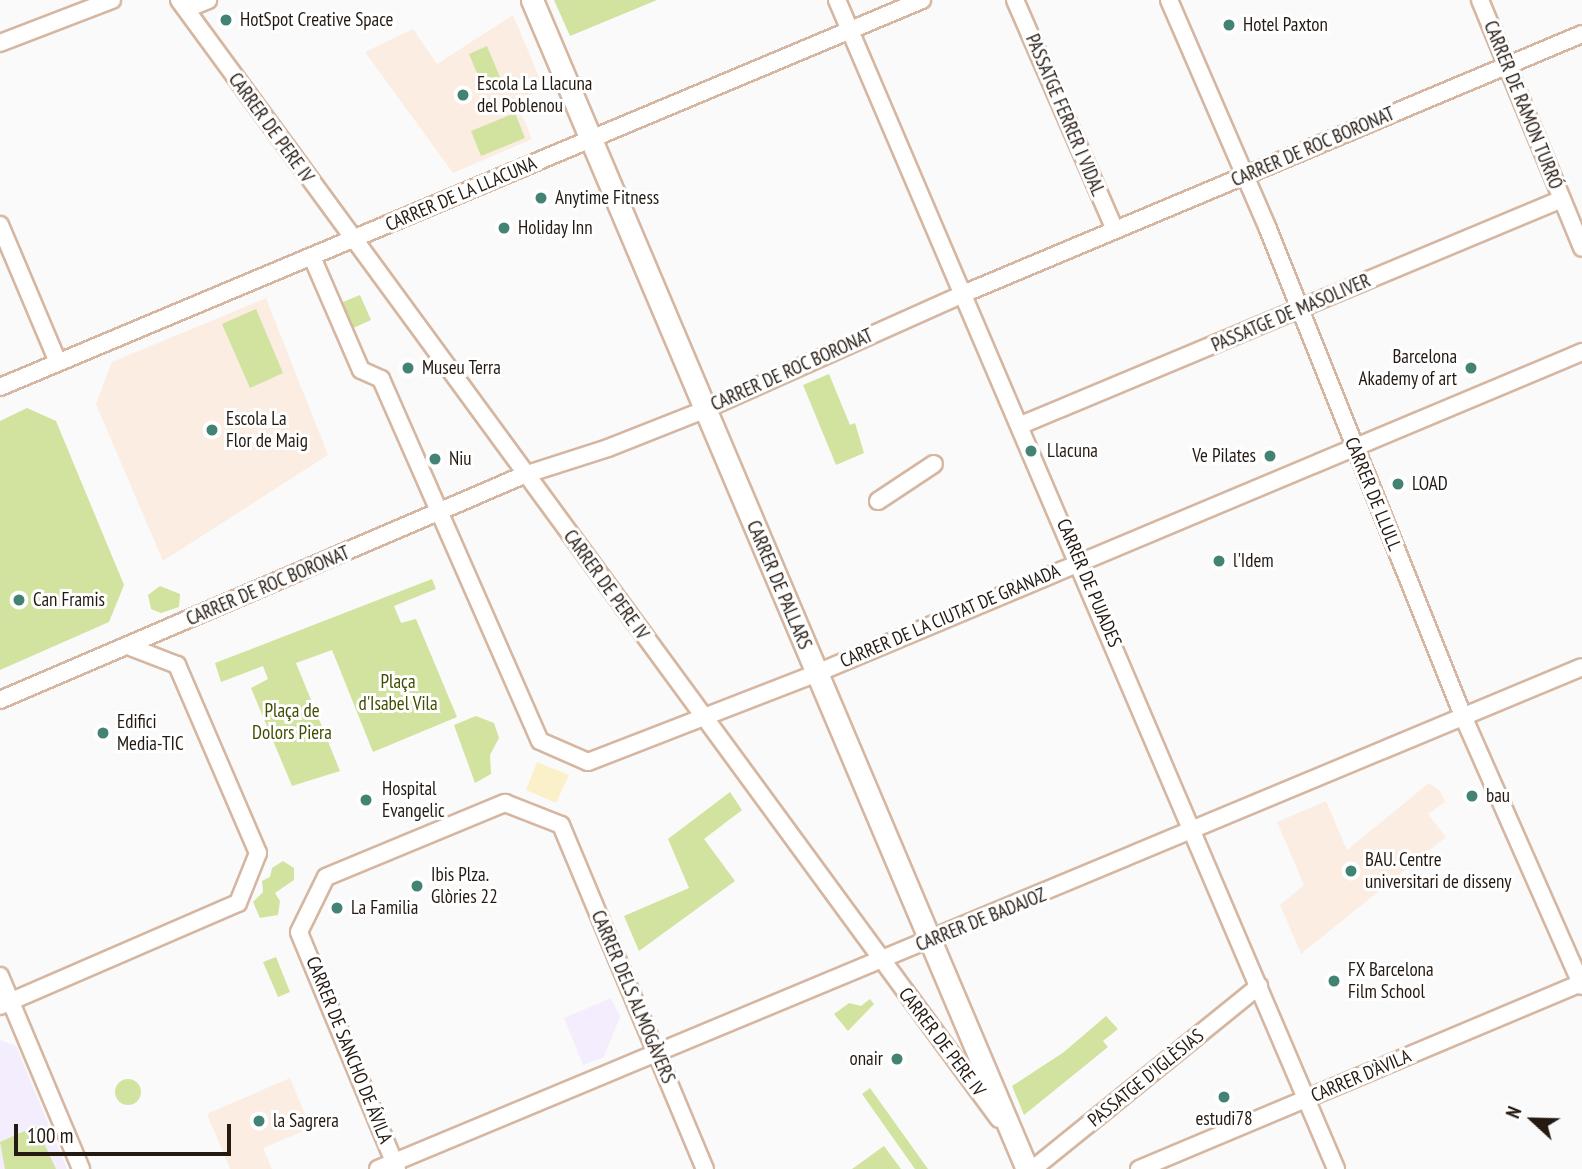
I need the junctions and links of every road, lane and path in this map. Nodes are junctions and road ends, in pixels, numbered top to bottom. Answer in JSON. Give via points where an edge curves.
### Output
{"nodes":[{"id":1,"x":112,"y":0,"type":"edge"},
{"id":2,"x":208,"y":0,"type":"edge"},
{"id":3,"x":532,"y":0,"type":"edge"},
{"id":4,"x":837,"y":0,"type":"edge"},
{"id":5,"x":922,"y":0,"type":"edge"},
{"id":6,"x":1015,"y":0,"type":"edge"},
{"id":7,"x":1169,"y":0,"type":"edge"},
{"id":8,"x":1480,"y":0,"type":"edge"},
{"id":9,"x":182,"y":5,"type":"edge"},
{"id":10,"x":850,"y":31,"type":"junction"},
{"id":11,"x":1582,"y":34,"type":"edge"},
{"id":12,"x":0,"y":43,"type":"edge"},
{"id":13,"x":1507,"y":65,"type":"junction"},
{"id":14,"x":590,"y":139,"type":"junction"},
{"id":15,"x":1245,"y":176,"type":"junction"},
{"id":16,"x":1562,"y":200,"type":"junction"},
{"id":17,"x":0,"y":225,"type":"edge"},
{"id":18,"x":1115,"y":230,"type":"junction"},
{"id":19,"x":354,"y":239,"type":"junction"},
{"id":20,"x":1582,"y":248,"type":"edge"},
{"id":21,"x":312,"y":257,"type":"junction"},
{"id":22,"x":963,"y":294,"type":"junction"},
{"id":23,"x":1300,"y":310,"type":"junction"},
{"id":24,"x":1582,"y":352,"type":"edge"},
{"id":25,"x":58,"y":362,"type":"junction"},
{"id":26,"x":0,"y":387,"type":"edge"},
{"id":27,"x":704,"y":410,"type":"junction"},
{"id":28,"x":1021,"y":425,"type":"junction"},
{"id":29,"x":1354,"y":447,"type":"junction"},
{"id":30,"x":934,"y":464,"type":"dead end"},
{"id":31,"x":524,"y":475,"type":"junction"},
{"id":32,"x":878,"y":501,"type":"dead end"},
{"id":33,"x":446,"y":520,"type":"junction"},
{"id":34,"x":1080,"y":560,"type":"junction"},
{"id":35,"x":128,"y":646,"type":"junction"},
{"id":36,"x":1582,"y":667,"type":"edge"},
{"id":37,"x":817,"y":673,"type":"junction"},
{"id":38,"x":0,"y":700,"type":"edge"},
{"id":39,"x":1463,"y":716,"type":"junction"},
{"id":40,"x":702,"y":717,"type":"junction"},
{"id":41,"x":1194,"y":832,"type":"junction"},
{"id":42,"x":299,"y":932,"type":"joint"},
{"id":43,"x":930,"y":942,"type":"junction"},
{"id":44,"x":881,"y":959,"type":"junction"},
{"id":45,"x":0,"y":976,"type":"edge"},
{"id":46,"x":1582,"y":984,"type":"edge"},
{"id":47,"x":1259,"y":986,"type":"junction"},
{"id":48,"x":5,"y":1003,"type":"edge"},
{"id":49,"x":659,"y":1053,"type":"junction"},
{"id":50,"x":1306,"y":1099,"type":"junction"},
{"id":51,"x":1019,"y":1149,"type":"junction"},
{"id":52,"x":396,"y":1166,"type":"edge"},
{"id":53,"x":80,"y":1169,"type":"edge"},
{"id":54,"x":377,"y":1169,"type":"edge"},
{"id":55,"x":705,"y":1169,"type":"edge"},
{"id":56,"x":1027,"y":1169,"type":"edge"},
{"id":57,"x":1034,"y":1169,"type":"edge"},
{"id":58,"x":1139,"y":1169,"type":"edge"},
{"id":59,"x":1336,"y":1169,"type":"edge"}],
"edges":[{"from":1,"to":12,"type":"street"},
{"from":2,"to":9,"type":"street"},
{"from":3,"to":14,"type":"main road","name":"CARRER DE PALLARS"},
{"from":4,"to":10,"type":"street","name":"CARRER DE PUJADES"},
{"from":5,"to":10,"type":"street","name":"CARRER DE LA LLACUNA"},
{"from":6,"to":18,"type":"street","name":"PASSATGE FERRER I VIDAL"},
{"from":7,"to":15,"type":"street","name":"CARRER DE LLULL"},
{"from":8,"to":13,"type":"street","name":"CARRER DE RAMON TURRÓ"},
{"from":9,"to":19,"type":"street","name":"CARRER DE PERE IV"},
{"from":10,"to":14,"type":"street","name":"CARRER DE LA LLACUNA"},
{"from":10,"to":22,"type":"street","name":"CARRER DE PUJADES"},
{"from":11,"to":13,"type":"street","name":"CARRER DE ROC BORONAT"},
{"from":13,"to":15,"type":"street","name":"CARRER DE ROC BORONAT"},
{"from":13,"to":16,"type":"street","name":"CARRER DE RAMON TURRÓ"},
{"from":14,"to":19,"type":"street","name":"CARRER DE LA LLACUNA"},
{"from":14,"to":27,"type":"main road","name":"CARRER DE PALLARS"},
{"from":15,"to":18,"type":"street","name":"CARRER DE ROC BORONAT"},
{"from":15,"to":23,"type":"street","name":"CARRER DE LLULL"},
{"from":16,"to":20,"type":"street","name":"CARRER DE RAMON TURRÓ"},
{"from":16,"to":23,"type":"street","name":"PASSATGE DE MASOLIVER"},
{"from":17,"to":25,"type":"street"},
{"from":18,"to":22,"type":"street","name":"CARRER DE ROC BORONAT"},
{"from":19,"to":21,"type":"street","name":"CARRER DE LA LLACUNA"},
{"from":19,"to":31,"type":"street","name":"CARRER DE PERE IV"},
{"from":21,"to":25,"type":"street","name":"CARRER DE LA LLACUNA"},
{"from":21,"to":33,"type":"street","via":[[361,370],[381,379],[432,500]]},
{"from":22,"to":27,"type":"street","name":"CARRER DE ROC BORONAT"},
{"from":22,"to":28,"type":"street","name":"CARRER DE PUJADES"},
{"from":23,"to":28,"type":"street","name":"PASSATGE DE MASOLIVER"},
{"from":23,"to":29,"type":"street","name":"CARRER DE LLULL"},
{"from":24,"to":29,"type":"street","name":"CARRER DE LA CIUTAT DE GRANADA"},
{"from":25,"to":26,"type":"street","name":"CARRER DE LA LLACUNA"},
{"from":27,"to":31,"type":"street","name":"CARRER DE ROC BORONAT","via":[[608,449]]},
{"from":27,"to":37,"type":"main road","name":"CARRER DE PALLARS"},
{"from":28,"to":34,"type":"street","name":"CARRER DE PUJADES"},
{"from":29,"to":34,"type":"street","name":"CARRER DE LA CIUTAT DE GRANADA"},
{"from":29,"to":39,"type":"street","name":"CARRER DE LLULL"},
{"from":30,"to":32,"type":"street"},
{"from":31,"to":33,"type":"street","name":"CARRER DE ROC BORONAT"},
{"from":31,"to":40,"type":"street","name":"CARRER DE PERE IV"},
{"from":33,"to":35,"type":"street","name":"CARRER DE ROC BORONAT"},
{"from":33,"to":40,"type":"street","name":"CARRER DE LA CIUTAT DE GRANADA","via":[[540,741],[588,762]]},
{"from":34,"to":37,"type":"street","name":"CARRER DE LA CIUTAT DE GRANADA"},
{"from":34,"to":41,"type":"street","name":"CARRER DE PUJADES"},
{"from":35,"to":38,"type":"street","name":"CARRER DE ROC BORONAT"},
{"from":35,"to":48,"type":"street","via":[[177,665],[258,853],[238,903]]},
{"from":36,"to":39,"type":"street","name":"CARRER DE BADAJOZ"},
{"from":37,"to":40,"type":"street","name":"CARRER DE LA CIUTAT DE GRANADA"},
{"from":37,"to":43,"type":"main road","name":"CARRER DE PALLARS"},
{"from":39,"to":41,"type":"street","name":"CARRER DE BADAJOZ"},
{"from":39,"to":46,"type":"street","name":"CARRER DE LLULL"},
{"from":40,"to":44,"type":"street","name":"CARRER DE PERE IV"},
{"from":41,"to":43,"type":"street","name":"CARRER DE BADAJOZ"},
{"from":41,"to":47,"type":"street","name":"CARRER DE PUJADES"},
{"from":42,"to":49,"type":"street","name":"CARRER DELS ALMOGÀVERS","via":[[321,880],[505,803],[561,825],[634,1005]]},
{"from":42,"to":52,"type":"street","name":"CARRER DE SANCHO DE ÁVILA"},
{"from":43,"to":44,"type":"street","name":"CARRER DE BADAJOZ"},
{"from":43,"to":51,"type":"main road","name":"CARRER DE PALLARS"},
{"from":44,"to":49,"type":"street","name":"CARRER DE BADAJOZ"},
{"from":44,"to":51,"type":"street","name":"CARRER DE PERE IV"},
{"from":45,"to":48,"type":"street"},
{"from":46,"to":50,"type":"street","name":"CARRER D'ÀVILA"},
{"from":47,"to":50,"type":"street","name":"CARRER DE PUJADES"},
{"from":47,"to":57,"type":"street","name":"PASSATGE D'IGLÈSIAS"},
{"from":48,"to":53,"type":"street"},
{"from":49,"to":52,"type":"street","name":"CARRER DE BADAJOZ"},
{"from":49,"to":55,"type":"street","name":"CARRER DELS ALMOGÀVERS"},
{"from":50,"to":58,"type":"street","name":"CARRER D'ÀVILA"},
{"from":50,"to":59,"type":"street","name":"CARRER DE PUJADES"},
{"from":51,"to":56,"type":"main road","name":"CARRER DE PALLARS"},
{"from":51,"to":57,"type":"street","name":"CARRER DE PERE IV"},
{"from":52,"to":54,"type":"street","name":"CARRER DE BADAJOZ"}]}
